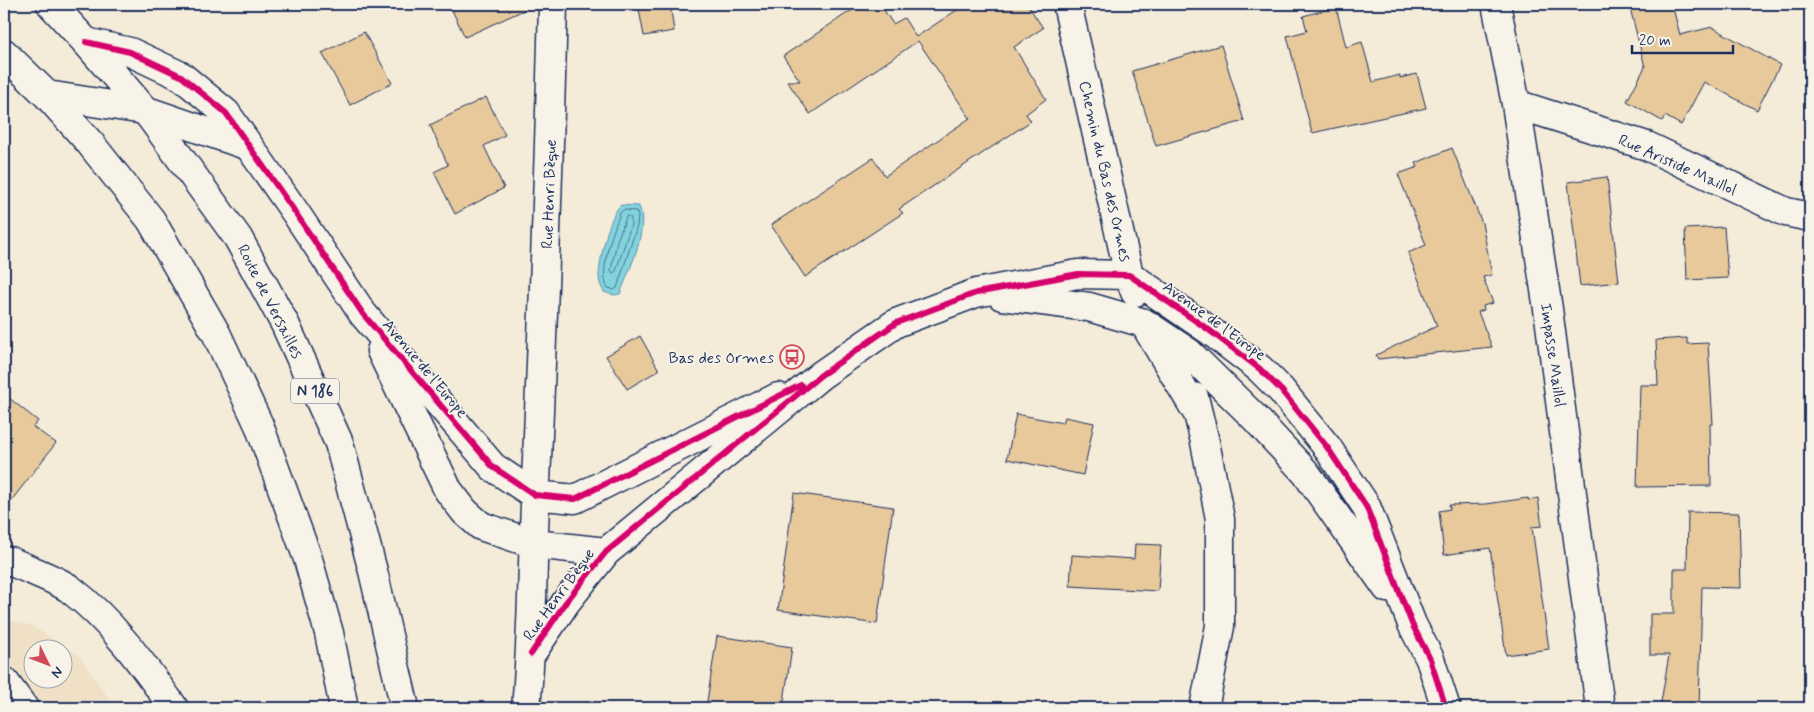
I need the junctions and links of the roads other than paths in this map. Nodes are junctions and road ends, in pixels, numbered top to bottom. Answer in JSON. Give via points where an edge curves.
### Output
{"nodes":[{"id":1,"x":51,"y":4,"type":"edge"},
{"id":2,"x":553,"y":4,"type":"edge"},
{"id":3,"x":1067,"y":4,"type":"edge"},
{"id":4,"x":1496,"y":4,"type":"edge"},
{"id":5,"x":86,"y":42,"type":"junction"},
{"id":6,"x":4,"y":53,"type":"edge"},
{"id":7,"x":47,"y":95,"type":"junction"},
{"id":8,"x":1516,"y":104,"type":"junction"},
{"id":9,"x":144,"y":110,"type":"junction"},
{"id":10,"x":249,"y":146,"type":"junction"},
{"id":11,"x":1810,"y":217,"type":"edge"},
{"id":12,"x":1129,"y":275,"type":"junction"},
{"id":13,"x":976,"y":293,"type":"junction"},
{"id":14,"x":363,"y":314,"type":"junction"},
{"id":15,"x":1144,"y":322,"type":"junction"},
{"id":16,"x":1189,"y":353,"type":"junction"},
{"id":17,"x":1260,"y":369,"type":"junction"},
{"id":18,"x":821,"y":375,"type":"junction"},
{"id":19,"x":1198,"y":414,"type":"junction"},
{"id":20,"x":535,"y":495,"type":"junction"},
{"id":21,"x":534,"y":544,"type":"junction"},
{"id":22,"x":606,"y":552,"type":"junction"},
{"id":23,"x":4,"y":560,"type":"edge"},
{"id":24,"x":1412,"y":624,"type":"junction"},
{"id":25,"x":531,"y":654,"type":"junction"},
{"id":26,"x":4,"y":680,"type":"edge"},
{"id":27,"x":343,"y":707,"type":"edge"},
{"id":28,"x":24,"y":708,"type":"edge"},
{"id":29,"x":174,"y":708,"type":"edge"},
{"id":30,"x":405,"y":708,"type":"edge"},
{"id":31,"x":526,"y":708,"type":"edge"},
{"id":32,"x":1204,"y":708,"type":"edge"},
{"id":33,"x":1446,"y":708,"type":"edge"},
{"id":34,"x":1600,"y":708,"type":"edge"}],
"edges":[{"from":1,"to":5,"type":"street","name":"Route de Versailles","number":"N 186"},
{"from":2,"to":20,"type":"street","name":"Rue Henri Bèque"},
{"from":3,"to":12,"type":"street","name":"Chemin du Bas des Ormes"},
{"from":4,"to":8,"type":"street","name":"Impasse Maillol"},
{"from":5,"to":9,"type":"street","name":"Route de Versailles","number":"N 186"},
{"from":5,"to":10,"type":"street","name":"Avenue de l'Europe","via":[[119,48],[181,76],[226,113]]},
{"from":6,"to":7,"type":"street"},
{"from":7,"to":9,"type":"street"},
{"from":7,"to":27,"type":"street","via":[[151,220],[216,333],[259,425],[308,559],[329,633]]},
{"from":8,"to":11,"type":"street","name":"Rue Aristide Maillol","via":[[1647,146],[1786,212]]},
{"from":8,"to":34,"type":"street","name":"Impasse Maillol","via":[[1548,309]]},
{"from":9,"to":10,"type":"street"},
{"from":9,"to":30,"type":"street","name":"Route de Versailles","number":"N 186","via":[[238,238],[285,324],[338,443],[373,571]]},
{"from":10,"to":14,"type":"street","name":"Avenue de l'Europe"},
{"from":12,"to":13,"type":"street","name":"Avenue de l'Europe","via":[[1078,274]]},
{"from":12,"to":15,"type":"street","name":"Chemin du Bas des Ormes"},
{"from":12,"to":17,"type":"street","name":"Avenue de l'Europe"},
{"from":13,"to":15,"type":"street","name":"Avenue de l'Europe","via":[[1089,307]]},
{"from":13,"to":18,"type":"street","name":"Avenue de l'Europe","via":[[896,323]]},
{"from":14,"to":20,"type":"street","name":"Avenue de l'Europe","via":[[493,466]]},
{"from":14,"to":21,"type":"street","name":"Avenue de l'Europe","via":[[448,490],[481,526]]},
{"from":15,"to":16,"type":"street","name":"Avenue de l'Europe"},
{"from":15,"to":19,"type":"street","name":"Chemin du Bas des Ormes"},
{"from":16,"to":17,"type":"street","via":[[1209,343]]},
{"from":16,"to":19,"type":"street","name":"Chemin du Bas des Ormes"},
{"from":16,"to":24,"type":"street","name":"Avenue de l'Europe","via":[[1306,473]]},
{"from":17,"to":24,"type":"street","name":"Avenue de l'Europe","via":[[1327,447],[1366,506]]},
{"from":18,"to":20,"type":"street","name":"Avenue de l'Europe","via":[[575,499]]},
{"from":18,"to":22,"type":"street","name":"Avenue de l'Europe"},
{"from":19,"to":32,"type":"street","name":"Chemin du Bas des Ormes","via":[[1220,519],[1220,626]]},
{"from":20,"to":21,"type":"street","name":"Rue Henri Bèque"},
{"from":21,"to":22,"type":"street","name":"Avenue de l'Europe"},
{"from":21,"to":25,"type":"street","name":"Rue Henri Bèque"},
{"from":22,"to":25,"type":"street","name":"Rue Henri Bèque","via":[[566,602]]},
{"from":23,"to":29,"type":"street","via":[[69,588],[103,619],[140,661]]},
{"from":24,"to":33,"type":"street","name":"Avenue de l'Europe","via":[[1430,658]]},
{"from":25,"to":31,"type":"street","name":"Rue Henri Bèque"},
{"from":26,"to":28,"type":"street"}]}
